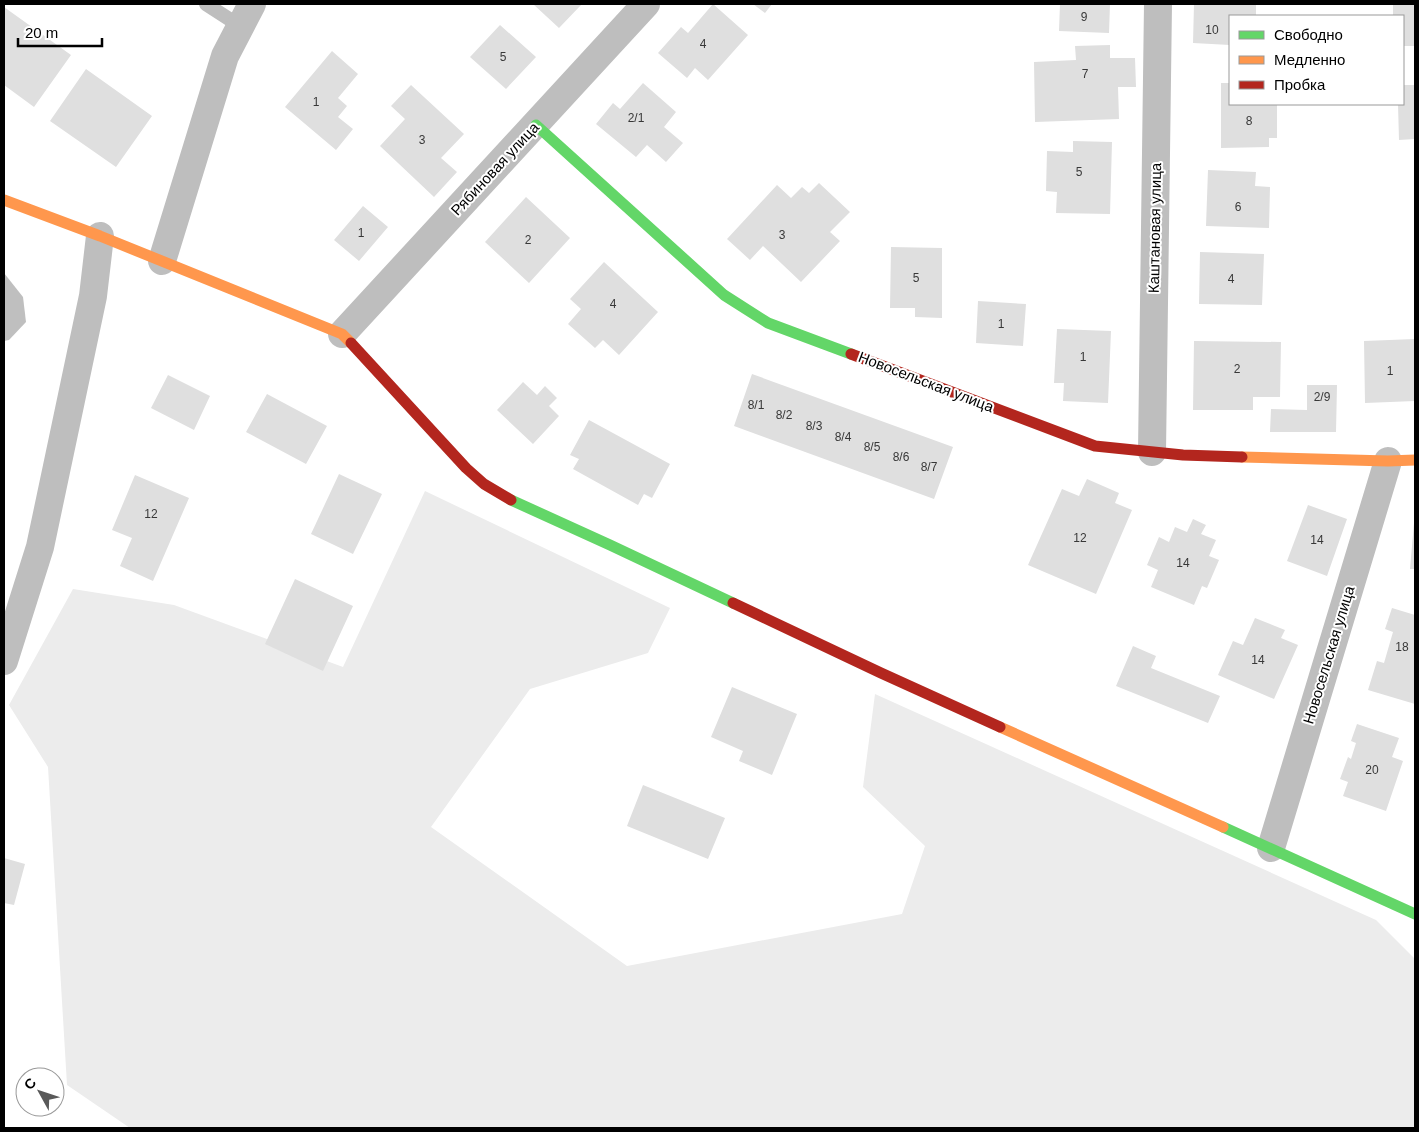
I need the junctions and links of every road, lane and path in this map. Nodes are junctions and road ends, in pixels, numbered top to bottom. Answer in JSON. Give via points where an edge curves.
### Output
{"nodes":[{"id":1,"x":206,"y":4,"type":"edge"},
{"id":2,"x":646,"y":4,"type":"edge"},
{"id":3,"x":1158,"y":4,"type":"edge"},
{"id":4,"x":246,"y":15,"type":"edge"},
{"id":5,"x":536,"y":124,"type":"junction"},
{"id":6,"x":4,"y":200,"type":"edge"},
{"id":7,"x":100,"y":236,"type":"junction"},
{"id":8,"x":162,"y":261,"type":"junction"},
{"id":9,"x":342,"y":334,"type":"junction"},
{"id":10,"x":1152,"y":452,"type":"junction"},
{"id":11,"x":1415,"y":460,"type":"edge"},
{"id":12,"x":1388,"y":461,"type":"junction"},
{"id":13,"x":4,"y":661,"type":"edge"},
{"id":14,"x":1271,"y":848,"type":"junction"},
{"id":15,"x":1415,"y":914,"type":"edge"}],
"edges":[{"from":1,"to":4,"type":"lane"},
{"from":2,"to":5,"type":"street","name":"Рябиновая улица"},
{"from":3,"to":10,"type":"street","name":"Каштановая улица"},
{"from":4,"to":8,"type":"street","via":[[225,56]]},
{"from":5,"to":9,"type":"street","name":"Рябиновая улица"},
{"from":5,"to":10,"type":"street","name":"Новосельская улица","via":[[724,294],[768,323],[1095,446]]},
{"from":6,"to":7,"type":"street"},
{"from":7,"to":8,"type":"street"},
{"from":7,"to":13,"type":"street","via":[[93,296],[40,547]]},
{"from":8,"to":9,"type":"street"},
{"from":9,"to":14,"type":"street","via":[[466,468],[484,484],[517,504],[881,673]]},
{"from":10,"to":12,"type":"street","name":"Новосельская улица"},
{"from":11,"to":12,"type":"street","name":"Новосельская улица"},
{"from":12,"to":14,"type":"street","name":"Новосельская улица"},
{"from":14,"to":15,"type":"street"}]}
